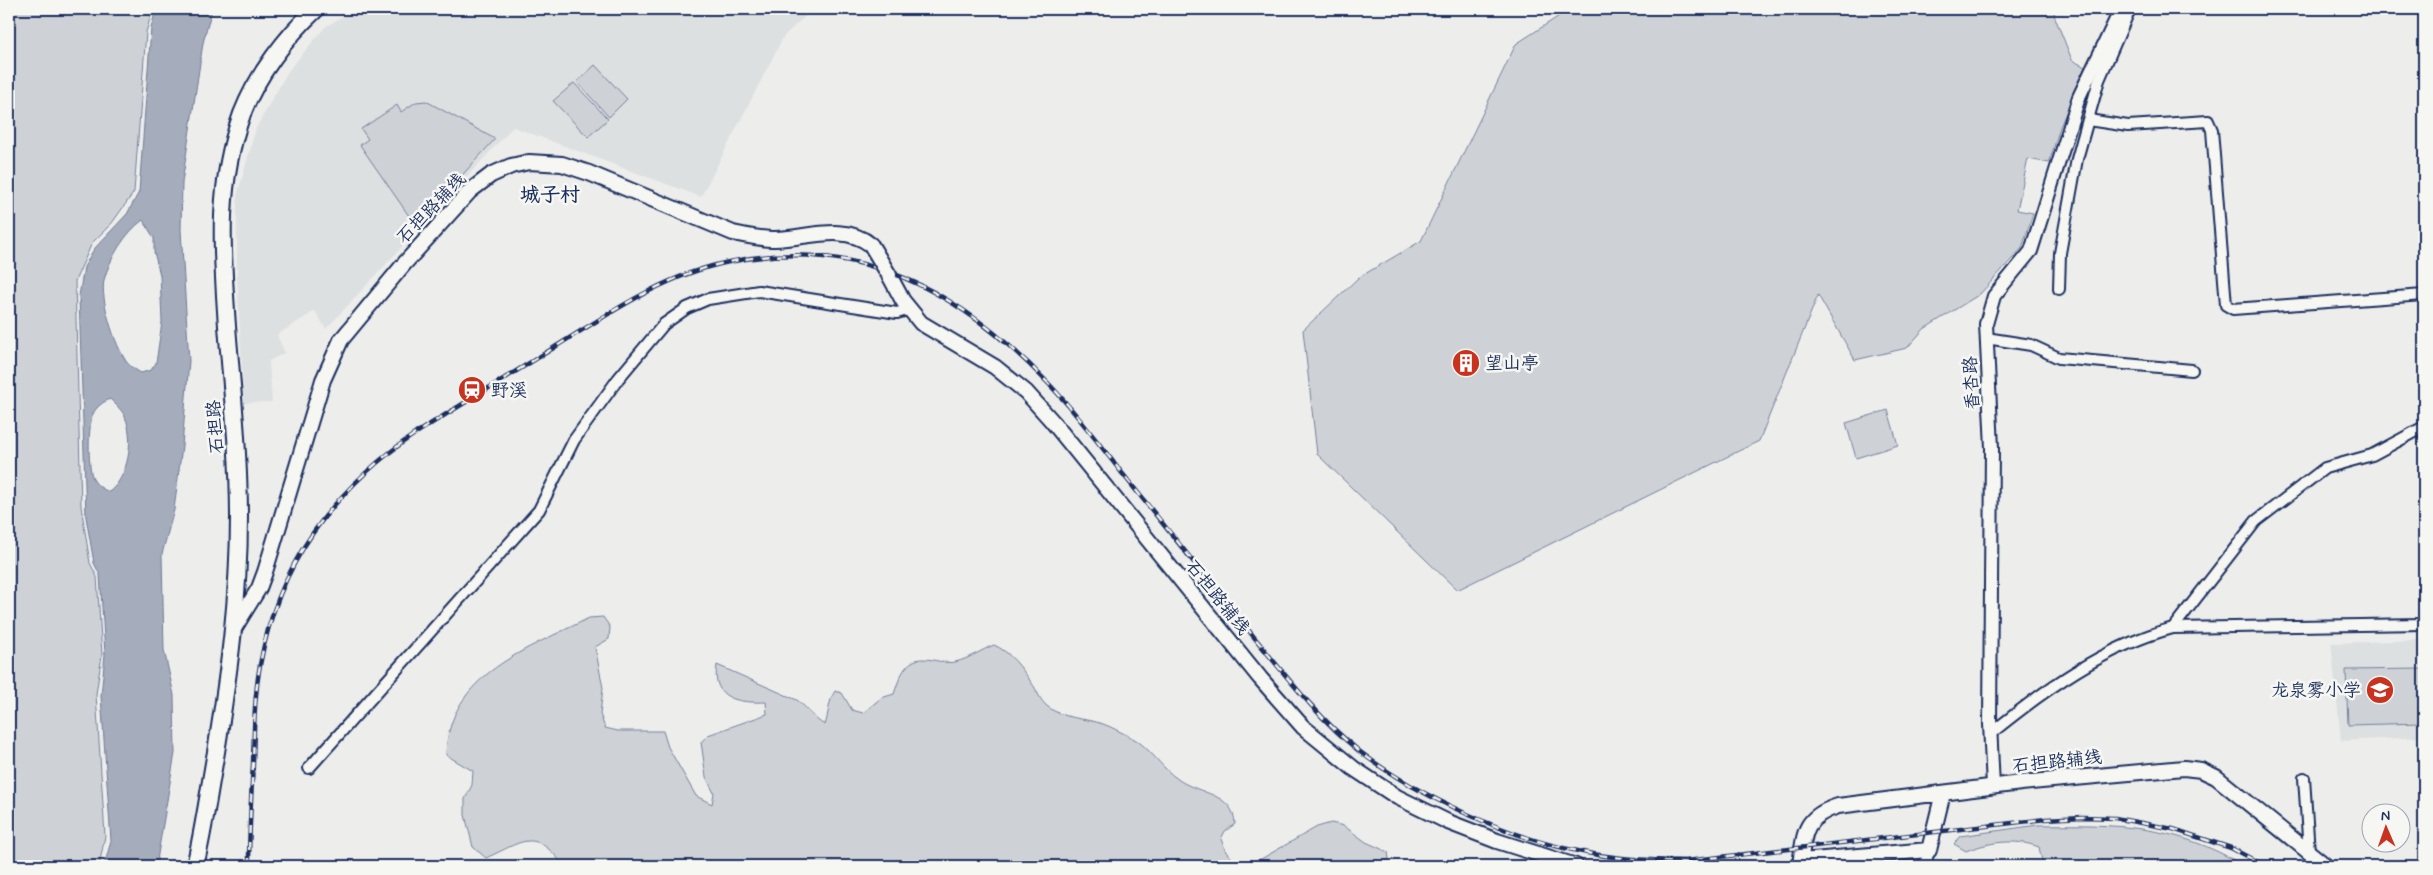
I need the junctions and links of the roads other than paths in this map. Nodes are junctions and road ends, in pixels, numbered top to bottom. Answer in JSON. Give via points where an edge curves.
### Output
{"nodes":[{"id":1,"x":316,"y":9,"type":"edge"},
{"id":2,"x":2121,"y":9,"type":"edge"},
{"id":3,"x":2130,"y":9,"type":"edge"},
{"id":4,"x":2088,"y":120,"type":"junction"},
{"id":5,"x":2059,"y":289,"type":"dead end"},
{"id":6,"x":2424,"y":295,"type":"edge"},
{"id":7,"x":910,"y":309,"type":"junction"},
{"id":8,"x":1986,"y":338,"type":"junction"},
{"id":9,"x":2192,"y":370,"type":"dead end"},
{"id":10,"x":2424,"y":427,"type":"edge"},
{"id":11,"x":2424,"y":624,"type":"edge"},
{"id":12,"x":235,"y":627,"type":"junction"},
{"id":13,"x":2173,"y":628,"type":"junction"},
{"id":14,"x":1990,"y":734,"type":"junction"},
{"id":15,"x":309,"y":768,"type":"dead end"},
{"id":16,"x":2304,"y":778,"type":"dead end"},
{"id":17,"x":1993,"y":787,"type":"junction"},
{"id":18,"x":1944,"y":793,"type":"junction"},
{"id":19,"x":1929,"y":850,"type":"junction"},
{"id":20,"x":2309,"y":852,"type":"junction"},
{"id":21,"x":198,"y":862,"type":"edge"},
{"id":22,"x":1801,"y":864,"type":"edge"},
{"id":23,"x":1576,"y":866,"type":"edge"},
{"id":24,"x":1926,"y":866,"type":"edge"},
{"id":25,"x":2326,"y":866,"type":"edge"}],
"edges":[{"from":1,"to":12,"type":"main road","name":"石担路","via":[[283,45],[242,113],[224,189],[221,236],[239,515]]},
{"from":2,"to":8,"type":"street","name":"香杏路","via":[[2079,97],[2030,251],[1994,296],[1986,324]]},
{"from":3,"to":4,"type":"street","via":[[2099,80]]},
{"from":4,"to":5,"type":"street","via":[[2077,159],[2060,253]]},
{"from":4,"to":6,"type":"street","via":[[2128,126],[2208,121],[2212,130],[2226,305],[2233,309]]},
{"from":7,"to":12,"type":"main road","name":"石担路辅线","bridge":true,"via":[[872,244],[861,236],[845,232],[753,238],[733,233],[562,164],[529,162],[490,175],[470,191],[340,340],[324,380],[265,572]]},
{"from":7,"to":15,"type":"street","via":[[897,313],[759,291],[708,299],[687,308],[664,324],[618,379],[574,440],[538,510]]},
{"from":7,"to":23,"type":"main road","name":"石担路辅线","via":[[921,323],[995,367],[1026,392],[1303,727],[1353,768],[1397,797],[1497,841]]},
{"from":8,"to":9,"type":"street","via":[[2031,345],[2059,358]]},
{"from":8,"to":14,"type":"street","name":"香杏路","via":[[1992,448]]},
{"from":10,"to":13,"type":"street","via":[[2372,455],[2325,468],[2256,521]]},
{"from":11,"to":13,"type":"street"},
{"from":12,"to":21,"type":"main road","name":"石担路"},
{"from":13,"to":14,"type":"street","via":[[2152,634],[2082,667]]},
{"from":14,"to":17,"type":"street","name":"香杏路"},
{"from":16,"to":20,"type":"street"},
{"from":17,"to":18,"type":"main road","name":"石担路辅线"},
{"from":17,"to":20,"type":"main road","name":"石担路辅线","via":[[2160,769],[2200,770],[2233,790]]},
{"from":18,"to":19,"type":"main road"},
{"from":18,"to":22,"type":"main road","name":"石担路辅线","via":[[1826,810],[1805,830]]},
{"from":19,"to":22,"type":"main road"},
{"from":19,"to":24,"type":"street"},
{"from":20,"to":25,"type":"main road","name":"石担路辅线"}]}
